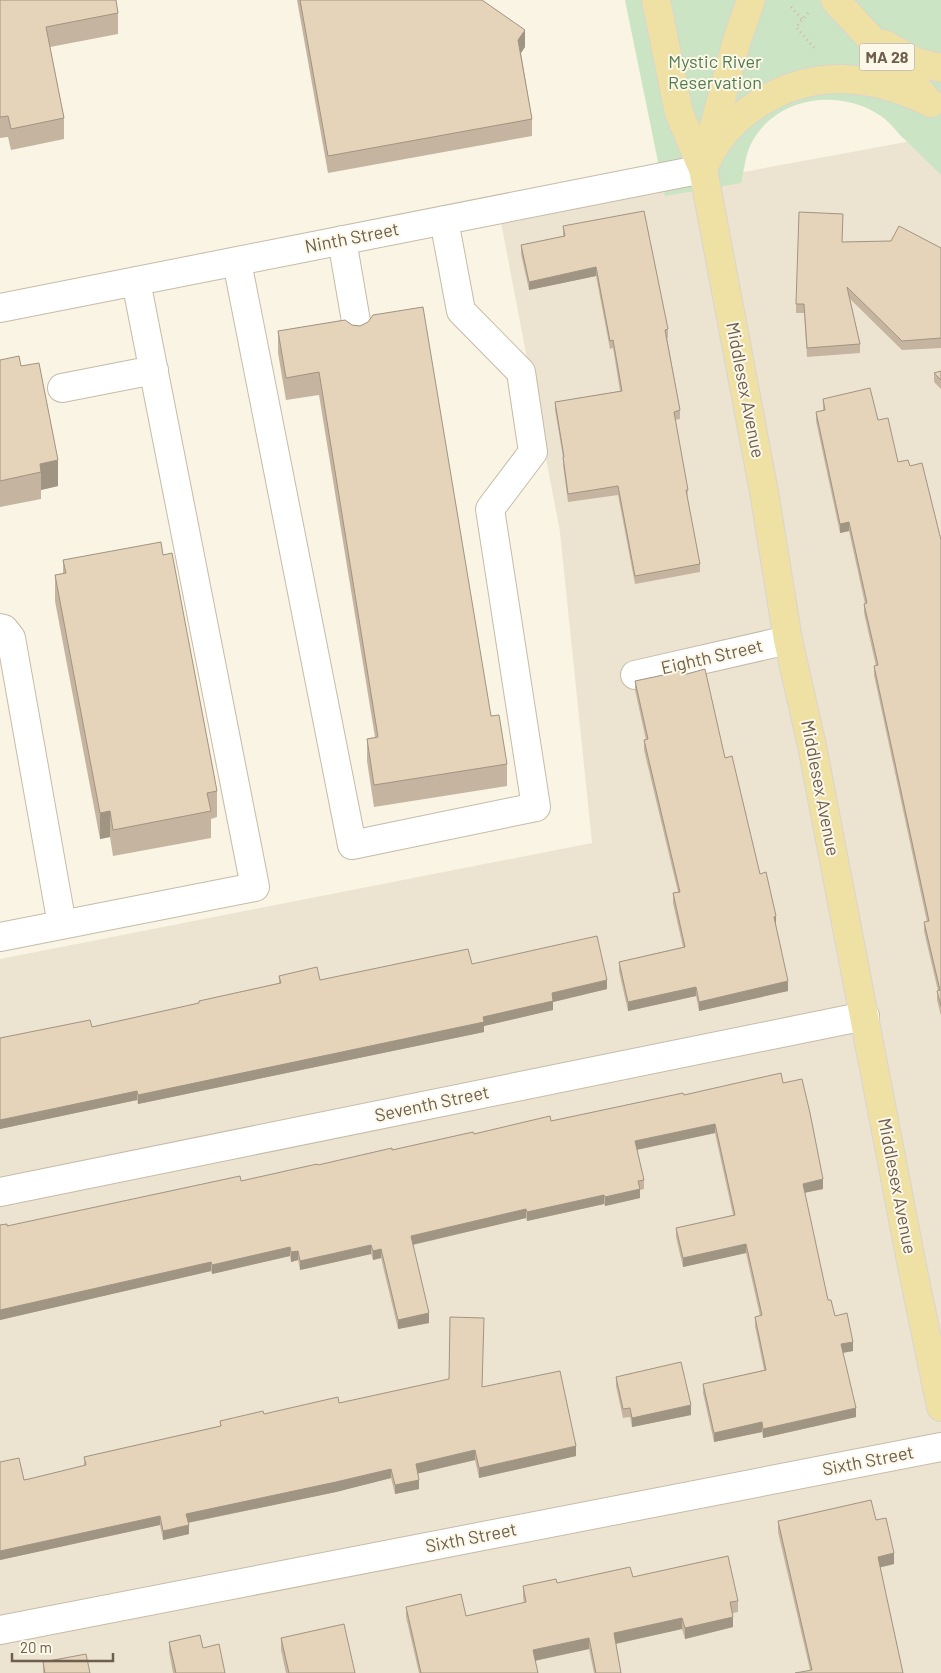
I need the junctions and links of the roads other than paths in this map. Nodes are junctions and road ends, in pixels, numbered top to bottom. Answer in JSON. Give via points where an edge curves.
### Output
{"nodes":[{"id":1,"x":656,"y":0,"type":"edge"},
{"id":2,"x":751,"y":0,"type":"edge"},
{"id":3,"x":825,"y":4,"type":"edge"},
{"id":4,"x":857,"y":24,"type":"junction"},
{"id":5,"x":941,"y":68,"type":"edge"},
{"id":6,"x":936,"y":108,"type":"edge"},
{"id":7,"x":703,"y":169,"type":"junction"},
{"id":8,"x":444,"y":220,"type":"junction"},
{"id":9,"x":342,"y":240,"type":"junction"},
{"id":10,"x":237,"y":262,"type":"junction"},
{"id":11,"x":136,"y":281,"type":"junction"},
{"id":12,"x":0,"y":308,"type":"edge"},
{"id":13,"x":358,"y":333,"type":"edge"},
{"id":14,"x":154,"y":370,"type":"junction"},
{"id":15,"x":62,"y":388,"type":"dead end"},
{"id":16,"x":0,"y":628,"type":"edge"},
{"id":17,"x":788,"y":640,"type":"junction"},
{"id":18,"x":635,"y":675,"type":"dead end"},
{"id":19,"x":62,"y":925,"type":"junction"},
{"id":20,"x":0,"y":937,"type":"edge"},
{"id":21,"x":864,"y":1016,"type":"junction"},
{"id":22,"x":0,"y":1192,"type":"edge"},
{"id":23,"x":941,"y":1407,"type":"edge"},
{"id":24,"x":941,"y":1447,"type":"edge"},
{"id":25,"x":0,"y":1630,"type":"edge"}],
"edges":[{"from":1,"to":7,"type":"main road","name":"Middlesex Avenue","via":[[679,113]]},
{"from":2,"to":7,"type":"main road","name":"Middlesex Avenue","via":[[737,40]]},
{"from":3,"to":4,"type":"main road","number":"MA 28"},
{"from":4,"to":5,"type":"main road","via":[[895,51],[916,62]]},
{"from":4,"to":6,"type":"main road","number":"MA 28"},
{"from":6,"to":7,"type":"main road","via":[[911,93],[867,82],[824,80],[797,86],[775,94],[735,121],[721,136]]},
{"from":7,"to":8,"type":"street","name":"Ninth Street"},
{"from":7,"to":17,"type":"main road","name":"Middlesex Avenue","via":[[764,492]]},
{"from":8,"to":9,"type":"street","name":"Ninth Street"},
{"from":8,"to":10,"type":"street","via":[[461,311],[521,372],[533,452],[490,509],[536,807],[352,845]]},
{"from":9,"to":10,"type":"street","name":"Ninth Street"},
{"from":9,"to":13,"type":"street"},
{"from":10,"to":11,"type":"street","name":"Ninth Street"},
{"from":11,"to":12,"type":"street","name":"Ninth Street"},
{"from":11,"to":14,"type":"street"},
{"from":14,"to":15,"type":"street"},
{"from":14,"to":19,"type":"street","via":[[255,887]]},
{"from":16,"to":19,"type":"street","via":[[11,638]]},
{"from":17,"to":18,"type":"street","name":"Eighth Street"},
{"from":17,"to":21,"type":"main road","name":"Middlesex Avenue","via":[[812,746]]},
{"from":19,"to":20,"type":"street"},
{"from":21,"to":22,"type":"street","name":"Seventh Street"},
{"from":21,"to":23,"type":"main road","name":"Middlesex Avenue"},
{"from":24,"to":25,"type":"street","name":"Sixth Street"}]}
